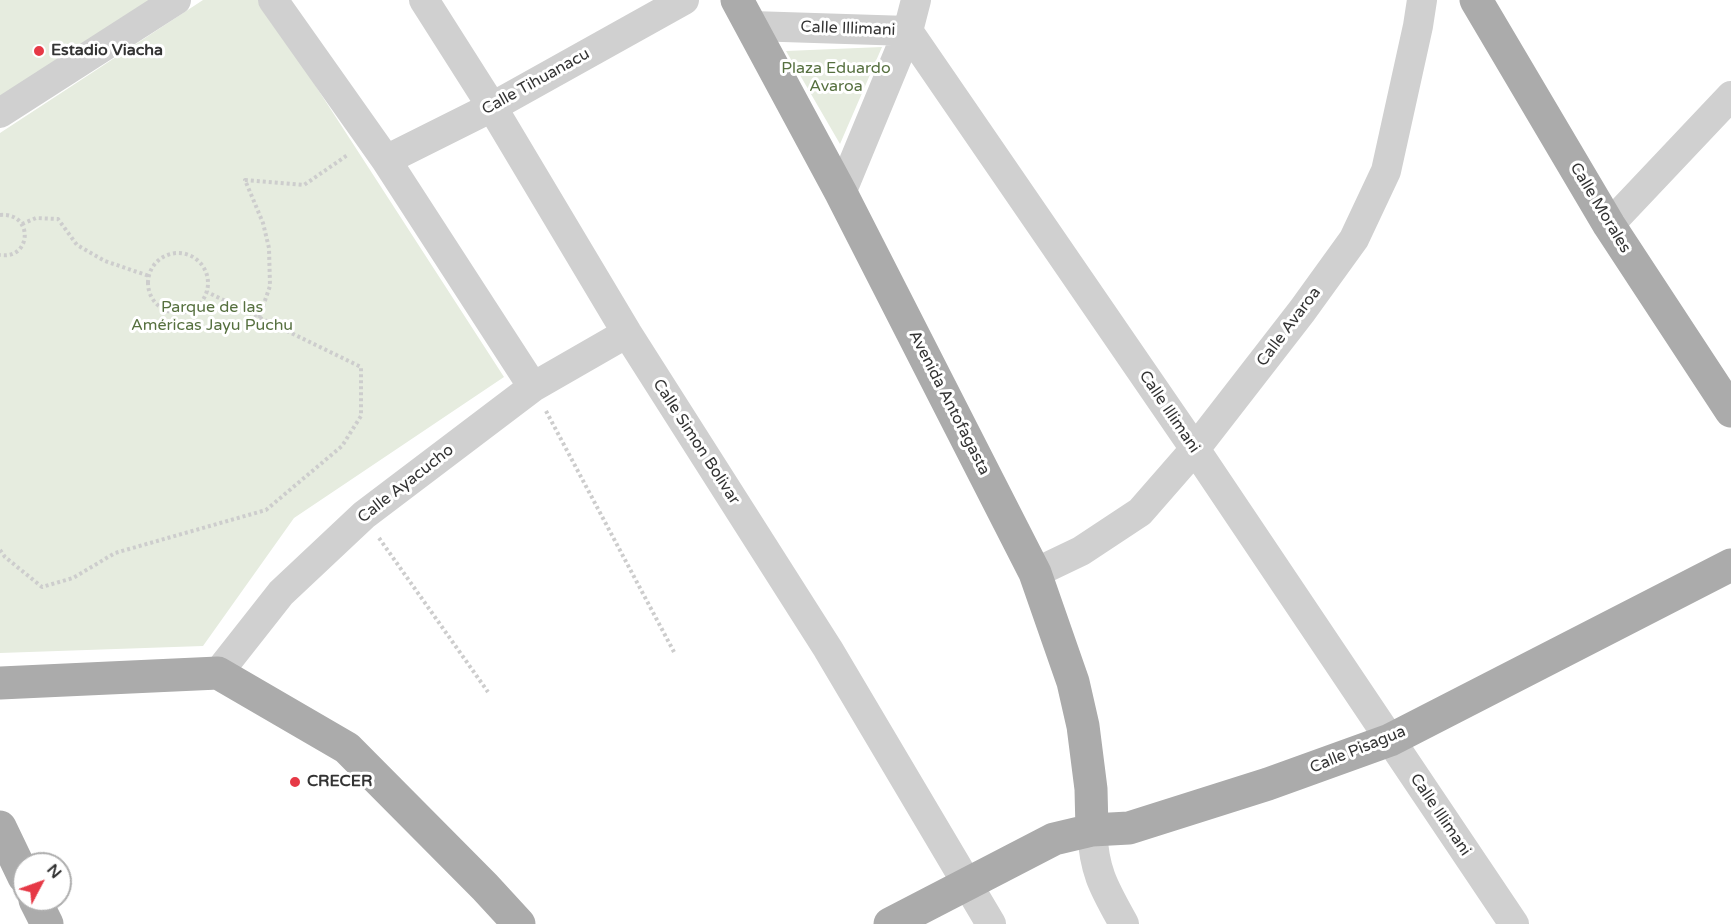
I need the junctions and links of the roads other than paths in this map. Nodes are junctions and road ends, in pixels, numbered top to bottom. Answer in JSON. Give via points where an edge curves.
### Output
{"nodes":[{"id":1,"x":176,"y":0,"type":"edge"},
{"id":2,"x":273,"y":0,"type":"edge"},
{"id":3,"x":424,"y":0,"type":"edge"},
{"id":4,"x":684,"y":0,"type":"edge"},
{"id":5,"x":916,"y":0,"type":"edge"},
{"id":6,"x":1422,"y":0,"type":"edge"},
{"id":7,"x":1476,"y":0,"type":"edge"},
{"id":8,"x":745,"y":13,"type":"edge"},
{"id":9,"x":908,"y":31,"type":"junction"},
{"id":10,"x":1731,"y":96,"type":"edge"},
{"id":11,"x":492,"y":107,"type":"junction"},
{"id":12,"x":0,"y":113,"type":"edge"},
{"id":13,"x":378,"y":149,"type":"junction"},
{"id":14,"x":841,"y":193,"type":"junction"},
{"id":15,"x":1609,"y":225,"type":"junction"},
{"id":16,"x":627,"y":333,"type":"junction"},
{"id":17,"x":533,"y":387,"type":"junction"},
{"id":18,"x":1730,"y":408,"type":"edge"},
{"id":19,"x":1195,"y":449,"type":"junction"},
{"id":20,"x":1731,"y":565,"type":"edge"},
{"id":21,"x":1035,"y":573,"type":"junction"},
{"id":22,"x":218,"y":673,"type":"junction"},
{"id":23,"x":0,"y":683,"type":"edge"},
{"id":24,"x":1390,"y":740,"type":"junction"},
{"id":25,"x":0,"y":827,"type":"edge"},
{"id":26,"x":1092,"y":830,"type":"junction"},
{"id":27,"x":12,"y":852,"type":"edge"},
{"id":28,"x":968,"y":885,"type":"junction"},
{"id":29,"x":519,"y":924,"type":"edge"},
{"id":30,"x":890,"y":924,"type":"edge"},
{"id":31,"x":991,"y":924,"type":"edge"},
{"id":32,"x":1124,"y":924,"type":"edge"},
{"id":33,"x":1514,"y":924,"type":"edge"}],
"edges":[{"from":1,"to":12,"type":"street"},
{"from":2,"to":13,"type":"street"},
{"from":3,"to":11,"type":"street","name":"Calle Simon Bolivar"},
{"from":4,"to":11,"type":"street","name":"Calle Tihuanacu"},
{"from":5,"to":9,"type":"street"},
{"from":6,"to":19,"type":"street","name":"Calle Avaroa","via":[[1386,171],[1354,239]]},
{"from":7,"to":15,"type":"main road","name":"Calle Morales"},
{"from":8,"to":9,"type":"street","name":"Calle Illimani"},
{"from":8,"to":14,"type":"main road","name":"Avenida Antofagasta"},
{"from":9,"to":14,"type":"street"},
{"from":9,"to":19,"type":"street","name":"Calle Illimani"},
{"from":10,"to":15,"type":"street"},
{"from":11,"to":13,"type":"street","name":"Calle Tihuanacu"},
{"from":11,"to":16,"type":"street","name":"Calle Simon Bolivar"},
{"from":13,"to":17,"type":"street"},
{"from":14,"to":21,"type":"main road","name":"Avenida Antofagasta"},
{"from":15,"to":18,"type":"main road","name":"Calle Morales"},
{"from":16,"to":17,"type":"street","name":"Calle Ayacucho"},
{"from":16,"to":28,"type":"street","name":"Calle Simon Bolivar","via":[[828,649]]},
{"from":17,"to":22,"type":"street","name":"Calle Ayacucho","via":[[364,515],[281,593]]},
{"from":19,"to":21,"type":"street","name":"Calle Avaroa","via":[[1140,512],[1081,551]]},
{"from":19,"to":24,"type":"street","name":"Calle Illimani"},
{"from":20,"to":24,"type":"main road","name":"Calle Pisagua"},
{"from":21,"to":26,"type":"main road","name":"Avenida Antofagasta","via":[[1083,726]]},
{"from":22,"to":23,"type":"main road"},
{"from":22,"to":29,"type":"main road","via":[[347,748]]},
{"from":24,"to":26,"type":"main road","name":"Calle Pisagua","via":[[1129,828]]},
{"from":24,"to":33,"type":"street","name":"Calle Illimani"},
{"from":25,"to":27,"type":"main road"},
{"from":26,"to":28,"type":"main road","name":"Calle Pisagua","via":[[1054,839]]},
{"from":26,"to":32,"type":"street","via":[[1093,855],[1101,884]]},
{"from":28,"to":30,"type":"main road","name":"Calle Pisagua"},
{"from":28,"to":31,"type":"street","name":"Calle Simon Bolivar"}]}
